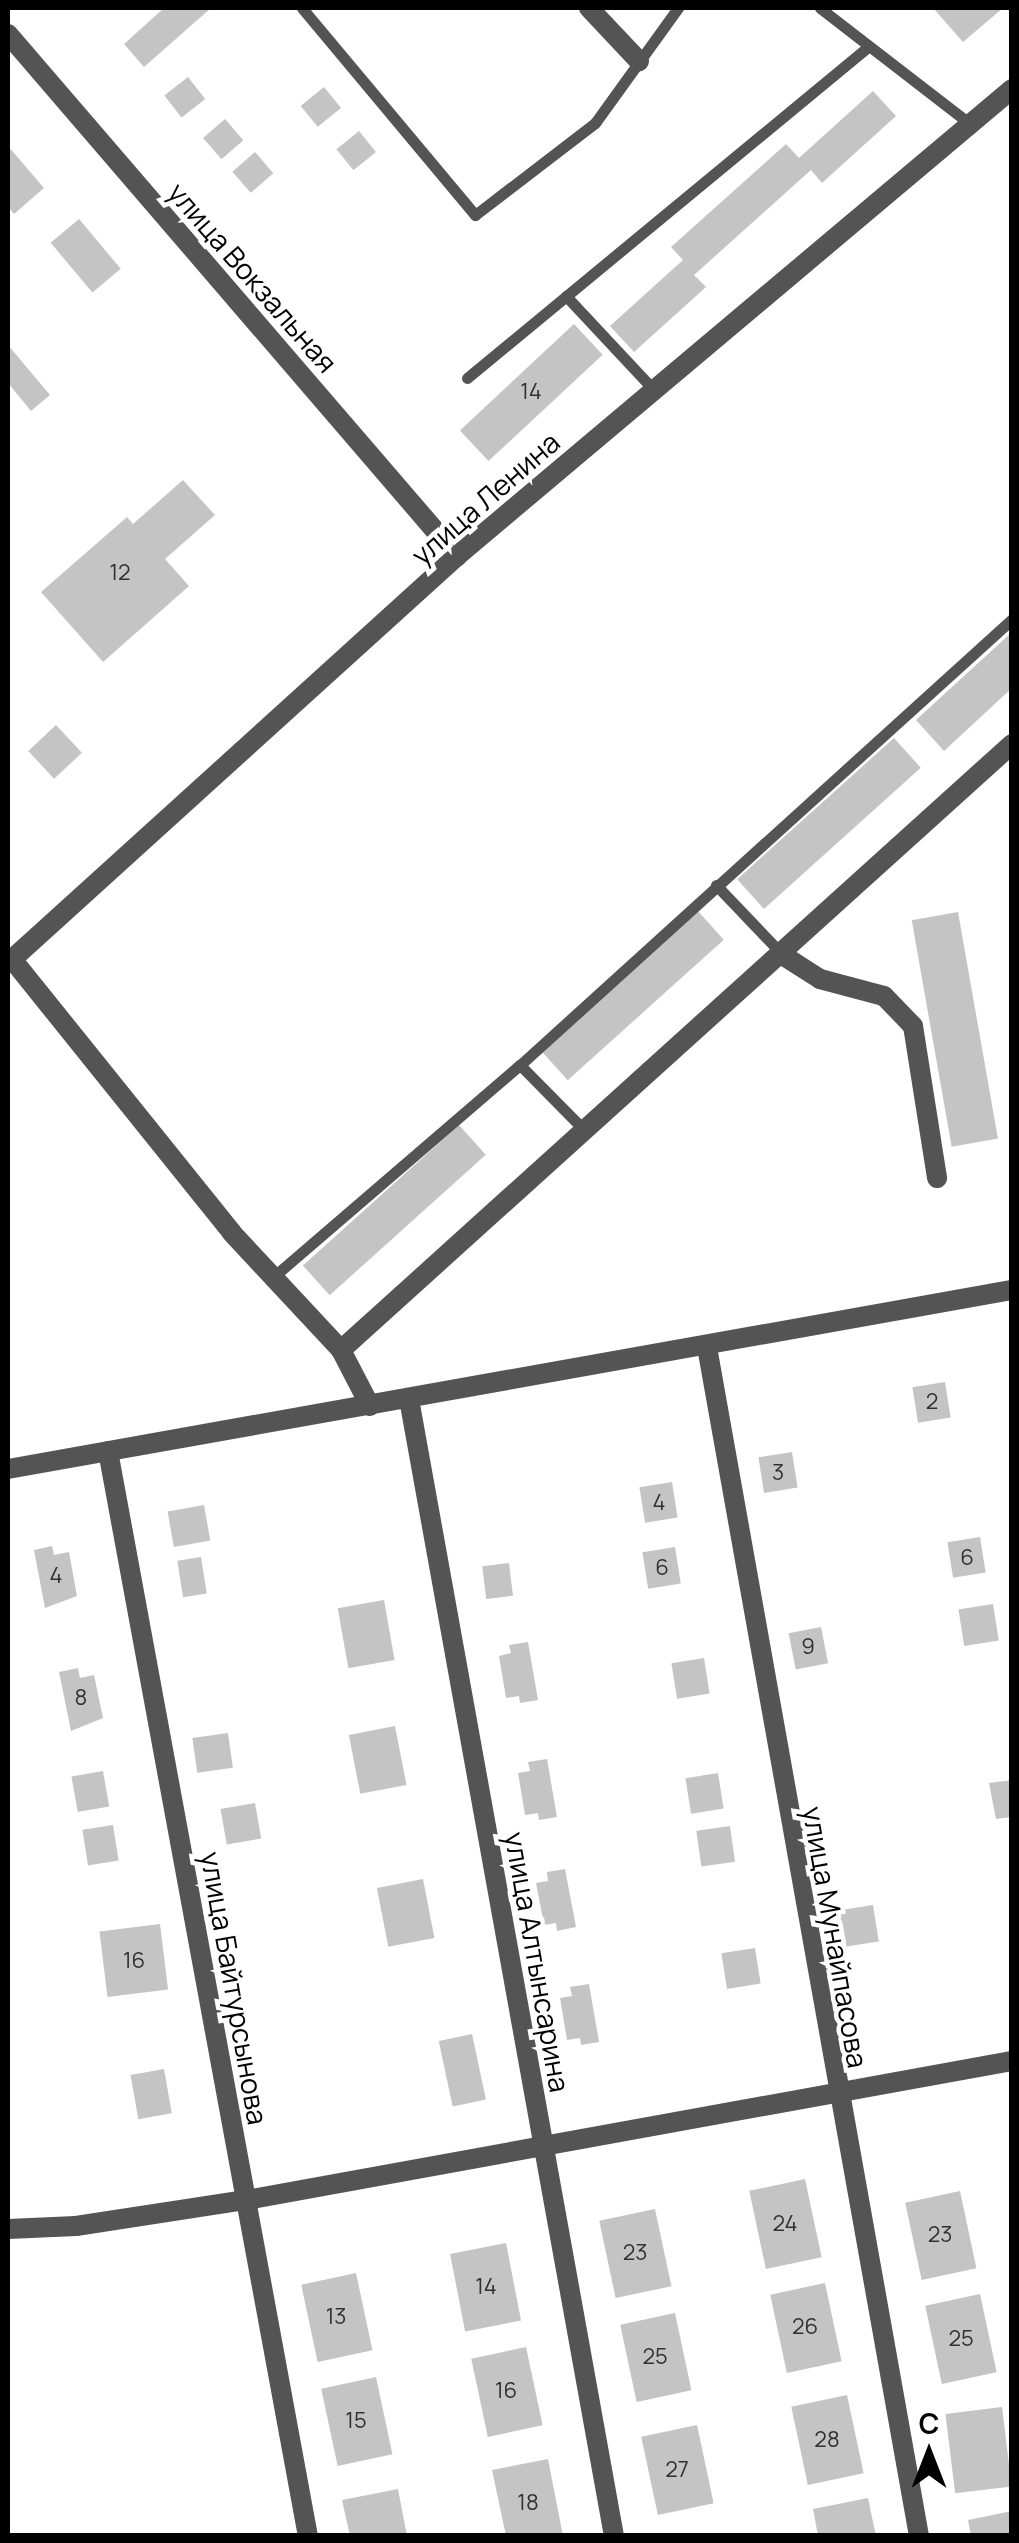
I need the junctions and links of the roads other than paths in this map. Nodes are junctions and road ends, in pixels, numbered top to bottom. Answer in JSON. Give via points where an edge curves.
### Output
{"nodes":[{"id":1,"x":302,"y":8,"type":"edge"},
{"id":2,"x":589,"y":8,"type":"edge"},
{"id":3,"x":678,"y":8,"type":"edge"},
{"id":4,"x":820,"y":8,"type":"edge"},
{"id":5,"x":8,"y":34,"type":"edge"},
{"id":6,"x":869,"y":46,"type":"junction"},
{"id":7,"x":639,"y":62,"type":"junction"},
{"id":8,"x":1012,"y":89,"type":"edge"},
{"id":9,"x":970,"y":124,"type":"junction"},
{"id":10,"x":566,"y":296,"type":"junction"},
{"id":11,"x":467,"y":378,"type":"dead end"},
{"id":12,"x":654,"y":390,"type":"junction"},
{"id":13,"x":457,"y":556,"type":"junction"},
{"id":14,"x":1012,"y":620,"type":"edge"},
{"id":15,"x":1012,"y":744,"type":"edge"},
{"id":16,"x":716,"y":885,"type":"junction"},
{"id":17,"x":784,"y":956,"type":"junction"},
{"id":18,"x":10,"y":961,"type":"edge"},
{"id":19,"x":520,"y":1065,"type":"junction"},
{"id":20,"x":586,"y":1132,"type":"junction"},
{"id":21,"x":936,"y":1178,"type":"dead end"},
{"id":22,"x":270,"y":1279,"type":"junction"},
{"id":23,"x":1012,"y":1290,"type":"edge"},
{"id":24,"x":707,"y":1347,"type":"junction"},
{"id":25,"x":341,"y":1350,"type":"junction"},
{"id":26,"x":409,"y":1399,"type":"junction"},
{"id":27,"x":370,"y":1406,"type":"junction"},
{"id":28,"x":108,"y":1451,"type":"junction"},
{"id":29,"x":8,"y":1469,"type":"edge"},
{"id":30,"x":1012,"y":2061,"type":"edge"},
{"id":31,"x":835,"y":2093,"type":"junction"},
{"id":32,"x":544,"y":2146,"type":"junction"},
{"id":33,"x":246,"y":2200,"type":"junction"},
{"id":34,"x":8,"y":2229,"type":"edge"},
{"id":35,"x":308,"y":2536,"type":"edge"},
{"id":36,"x":614,"y":2536,"type":"edge"},
{"id":37,"x":919,"y":2536,"type":"edge"}],
"edges":[{"from":1,"to":7,"type":"lane","via":[[475,215],[594,122]]},
{"from":2,"to":7,"type":"street"},
{"from":3,"to":7,"type":"lane"},
{"from":4,"to":6,"type":"lane"},
{"from":5,"to":13,"type":"street","name":"улица Вокзальная"},
{"from":6,"to":9,"type":"lane"},
{"from":6,"to":10,"type":"lane"},
{"from":8,"to":9,"type":"street","name":"улица Ленина"},
{"from":9,"to":12,"type":"street","name":"улица Ленина"},
{"from":10,"to":11,"type":"lane"},
{"from":10,"to":12,"type":"lane"},
{"from":12,"to":13,"type":"street","name":"улица Ленина"},
{"from":13,"to":18,"type":"street","name":"улица Ленина"},
{"from":14,"to":16,"type":"lane"},
{"from":15,"to":17,"type":"street"},
{"from":16,"to":17,"type":"lane"},
{"from":16,"to":19,"type":"lane"},
{"from":17,"to":20,"type":"street"},
{"from":17,"to":21,"type":"street","via":[[820,979],[884,996],[913,1026]]},
{"from":18,"to":22,"type":"street"},
{"from":19,"to":20,"type":"lane"},
{"from":19,"to":22,"type":"lane"},
{"from":20,"to":25,"type":"street"},
{"from":22,"to":25,"type":"street"},
{"from":23,"to":24,"type":"street"},
{"from":24,"to":26,"type":"street"},
{"from":24,"to":31,"type":"street","name":"улица Мунайпасова"},
{"from":25,"to":27,"type":"street"},
{"from":26,"to":27,"type":"street"},
{"from":26,"to":32,"type":"street","name":"улица Алтынсарина"},
{"from":27,"to":28,"type":"street"},
{"from":28,"to":29,"type":"street"},
{"from":28,"to":33,"type":"street","name":"улица Байтурсынова"},
{"from":30,"to":31,"type":"street"},
{"from":31,"to":32,"type":"street"},
{"from":31,"to":37,"type":"street","name":"улица Мунайпасова"},
{"from":32,"to":33,"type":"street"},
{"from":32,"to":36,"type":"street","name":"улица Алтынсарина"},
{"from":33,"to":34,"type":"street","via":[[76,2226]]},
{"from":33,"to":35,"type":"street","name":"улица Байтурсынова"}]}
